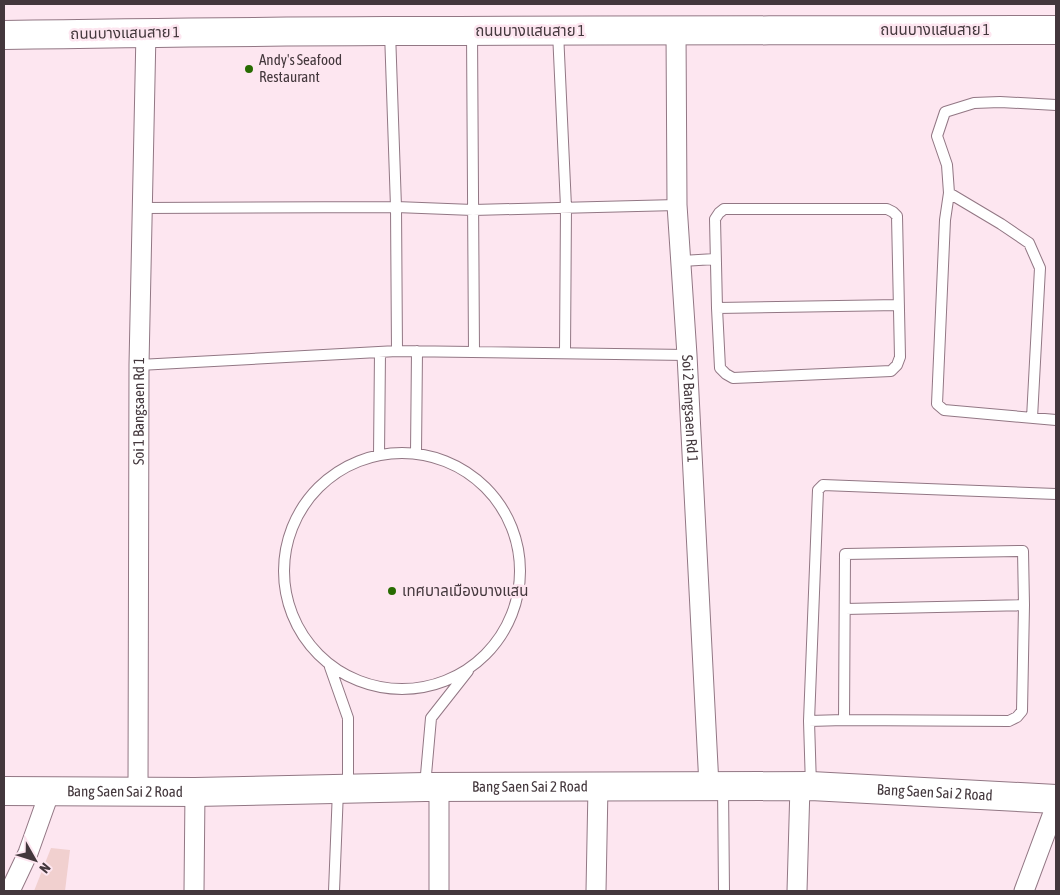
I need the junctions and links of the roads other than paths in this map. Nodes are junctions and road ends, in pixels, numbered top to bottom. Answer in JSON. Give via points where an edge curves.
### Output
{"nodes":[{"id":1,"x":1056,"y":30,"type":"edge"},
{"id":2,"x":472,"y":31,"type":"junction"},
{"id":3,"x":558,"y":31,"type":"junction"},
{"id":4,"x":676,"y":31,"type":"junction"},
{"id":5,"x":146,"y":32,"type":"junction"},
{"id":6,"x":390,"y":32,"type":"junction"},
{"id":7,"x":4,"y":35,"type":"edge"},
{"id":8,"x":1056,"y":106,"type":"edge"},
{"id":9,"x":949,"y":193,"type":"junction"},
{"id":10,"x":677,"y":205,"type":"junction"},
{"id":11,"x":396,"y":207,"type":"junction"},
{"id":12,"x":566,"y":207,"type":"junction"},
{"id":13,"x":142,"y":208,"type":"junction"},
{"id":14,"x":473,"y":210,"type":"junction"},
{"id":15,"x":715,"y":259,"type":"junction"},
{"id":16,"x":682,"y":261,"type":"junction"},
{"id":17,"x":899,"y":305,"type":"junction"},
{"id":18,"x":716,"y":308,"type":"junction"},
{"id":19,"x":397,"y":351,"type":"junction"},
{"id":20,"x":417,"y":351,"type":"junction"},
{"id":21,"x":380,"y":352,"type":"junction"},
{"id":22,"x":474,"y":352,"type":"junction"},
{"id":23,"x":565,"y":353,"type":"junction"},
{"id":24,"x":687,"y":355,"type":"junction"},
{"id":25,"x":139,"y":366,"type":"junction"},
{"id":26,"x":1032,"y":418,"type":"junction"},
{"id":27,"x":1056,"y":420,"type":"edge"},
{"id":28,"x":416,"y":453,"type":"junction"},
{"id":29,"x":379,"y":455,"type":"junction"},
{"id":30,"x":1056,"y":494,"type":"edge"},
{"id":31,"x":1024,"y":604,"type":"junction"},
{"id":32,"x":845,"y":609,"type":"junction"},
{"id":33,"x":330,"y":666,"type":"junction"},
{"id":34,"x":470,"y":668,"type":"junction"},
{"id":35,"x":844,"y":720,"type":"junction"},
{"id":36,"x":809,"y":721,"type":"junction"},
{"id":37,"x":716,"y":786,"type":"junction"},
{"id":38,"x":806,"y":786,"type":"junction"},
{"id":39,"x":432,"y":787,"type":"junction"},
{"id":40,"x":598,"y":787,"type":"junction"},
{"id":41,"x":343,"y":789,"type":"junction"},
{"id":42,"x":4,"y":791,"type":"edge"},
{"id":43,"x":50,"y":791,"type":"junction"},
{"id":44,"x":138,"y":791,"type":"junction"},
{"id":45,"x":195,"y":792,"type":"junction"},
{"id":46,"x":1056,"y":799,"type":"edge"},
{"id":47,"x":1056,"y":805,"type":"edge"},
{"id":48,"x":10,"y":891,"type":"edge"},
{"id":49,"x":194,"y":891,"type":"edge"},
{"id":50,"x":334,"y":891,"type":"edge"},
{"id":51,"x":439,"y":891,"type":"edge"},
{"id":52,"x":596,"y":891,"type":"edge"},
{"id":53,"x":724,"y":891,"type":"edge"},
{"id":54,"x":797,"y":891,"type":"edge"},
{"id":55,"x":1024,"y":891,"type":"edge"}],
"edges":[{"from":1,"to":4,"type":"street","name":"ถนนบางแสนสาย 1"},
{"from":2,"to":3,"type":"street","name":"ถนนบางแสนสาย 1"},
{"from":2,"to":6,"type":"street","name":"ถนนบางแสนสาย 1"},
{"from":2,"to":14,"type":"lane"},
{"from":3,"to":4,"type":"street","name":"ถนนบางแสนสาย 1"},
{"from":3,"to":12,"type":"lane"},
{"from":4,"to":10,"type":"street","name":"Soi 2 Bangsaen Rd 1"},
{"from":5,"to":6,"type":"street","name":"ถนนบางแสนสาย 1"},
{"from":5,"to":7,"type":"street","name":"ถนนบางแสนสาย 1"},
{"from":5,"to":13,"type":"street","name":"Soi 1 Bangsaen Rd 1"},
{"from":6,"to":11,"type":"lane"},
{"from":8,"to":9,"type":"lane","via":[[974,103],[945,112],[937,136],[947,165]]},
{"from":9,"to":26,"type":"lane","via":[[1029,243],[1040,268]]},
{"from":9,"to":26,"type":"lane","via":[[937,404],[944,410]]},
{"from":10,"to":12,"type":"lane"},
{"from":10,"to":16,"type":"street","name":"Soi 2 Bangsaen Rd 1"},
{"from":11,"to":13,"type":"lane"},
{"from":11,"to":14,"type":"lane"},
{"from":11,"to":19,"type":"lane"},
{"from":12,"to":14,"type":"lane"},
{"from":12,"to":23,"type":"lane"},
{"from":13,"to":25,"type":"street","name":"Soi 1 Bangsaen Rd 1"},
{"from":14,"to":22,"type":"lane"},
{"from":15,"to":16,"type":"lane"},
{"from":15,"to":17,"type":"lane","via":[[715,219],[724,209],[887,209],[897,216]]},
{"from":15,"to":18,"type":"lane"},
{"from":16,"to":24,"type":"street","name":"Soi 2 Bangsaen Rd 1"},
{"from":17,"to":18,"type":"lane"},
{"from":17,"to":18,"type":"lane","via":[[900,357],[891,371],[733,378],[720,368]]},
{"from":19,"to":20,"type":"lane"},
{"from":19,"to":21,"type":"lane"},
{"from":20,"to":22,"type":"lane"},
{"from":20,"to":28,"type":"lane"},
{"from":21,"to":25,"type":"lane"},
{"from":21,"to":29,"type":"lane"},
{"from":22,"to":23,"type":"lane"},
{"from":23,"to":24,"type":"lane"},
{"from":24,"to":37,"type":"street","name":"Soi 2 Bangsaen Rd 1"},
{"from":25,"to":44,"type":"street","name":"Soi 1 Bangsaen Rd 1"},
{"from":26,"to":27,"type":"lane"},
{"from":28,"to":29,"type":"lane"},
{"from":28,"to":34,"type":"lane","via":[[424,452],[478,477],[505,508],[521,554],[518,596],[504,630]]},
{"from":29,"to":33,"type":"lane","via":[[364,457],[318,485],[294,519],[286,542],[283,584],[291,615],[312,650]]},
{"from":30,"to":36,"type":"lane","via":[[823,485],[818,490]]},
{"from":31,"to":32,"type":"lane"},
{"from":31,"to":32,"type":"lane","via":[[1023,551],[845,554]]},
{"from":31,"to":35,"type":"lane","via":[[1022,710],[1017,717],[1009,721]]},
{"from":32,"to":35,"type":"lane"},
{"from":33,"to":34,"type":"lane","via":[[367,685],[396,690],[437,684]]},
{"from":33,"to":41,"type":"lane","via":[[348,718]]},
{"from":34,"to":39,"type":"lane","via":[[431,718]]},
{"from":35,"to":36,"type":"lane"},
{"from":36,"to":38,"type":"lane"},
{"from":37,"to":38,"type":"street","name":"Bang Saen Sai 2 Road"},
{"from":37,"to":40,"type":"street","name":"Bang Saen Sai 2 Road"},
{"from":37,"to":53,"type":"lane"},
{"from":38,"to":46,"type":"street","name":"Bang Saen Sai 2 Road"},
{"from":38,"to":54,"type":"street"},
{"from":39,"to":40,"type":"street","name":"Bang Saen Sai 2 Road"},
{"from":39,"to":41,"type":"street","name":"Bang Saen Sai 2 Road"},
{"from":39,"to":51,"type":"street"},
{"from":40,"to":52,"type":"street"},
{"from":41,"to":45,"type":"street","name":"Bang Saen Sai 2 Road"},
{"from":41,"to":50,"type":"lane"},
{"from":42,"to":43,"type":"street","name":"Bang Saen Sai 2 Road"},
{"from":43,"to":44,"type":"street","name":"Bang Saen Sai 2 Road"},
{"from":43,"to":48,"type":"street","via":[[28,854]]},
{"from":44,"to":45,"type":"street","name":"Bang Saen Sai 2 Road"},
{"from":45,"to":49,"type":"street"},
{"from":47,"to":55,"type":"street"}]}
